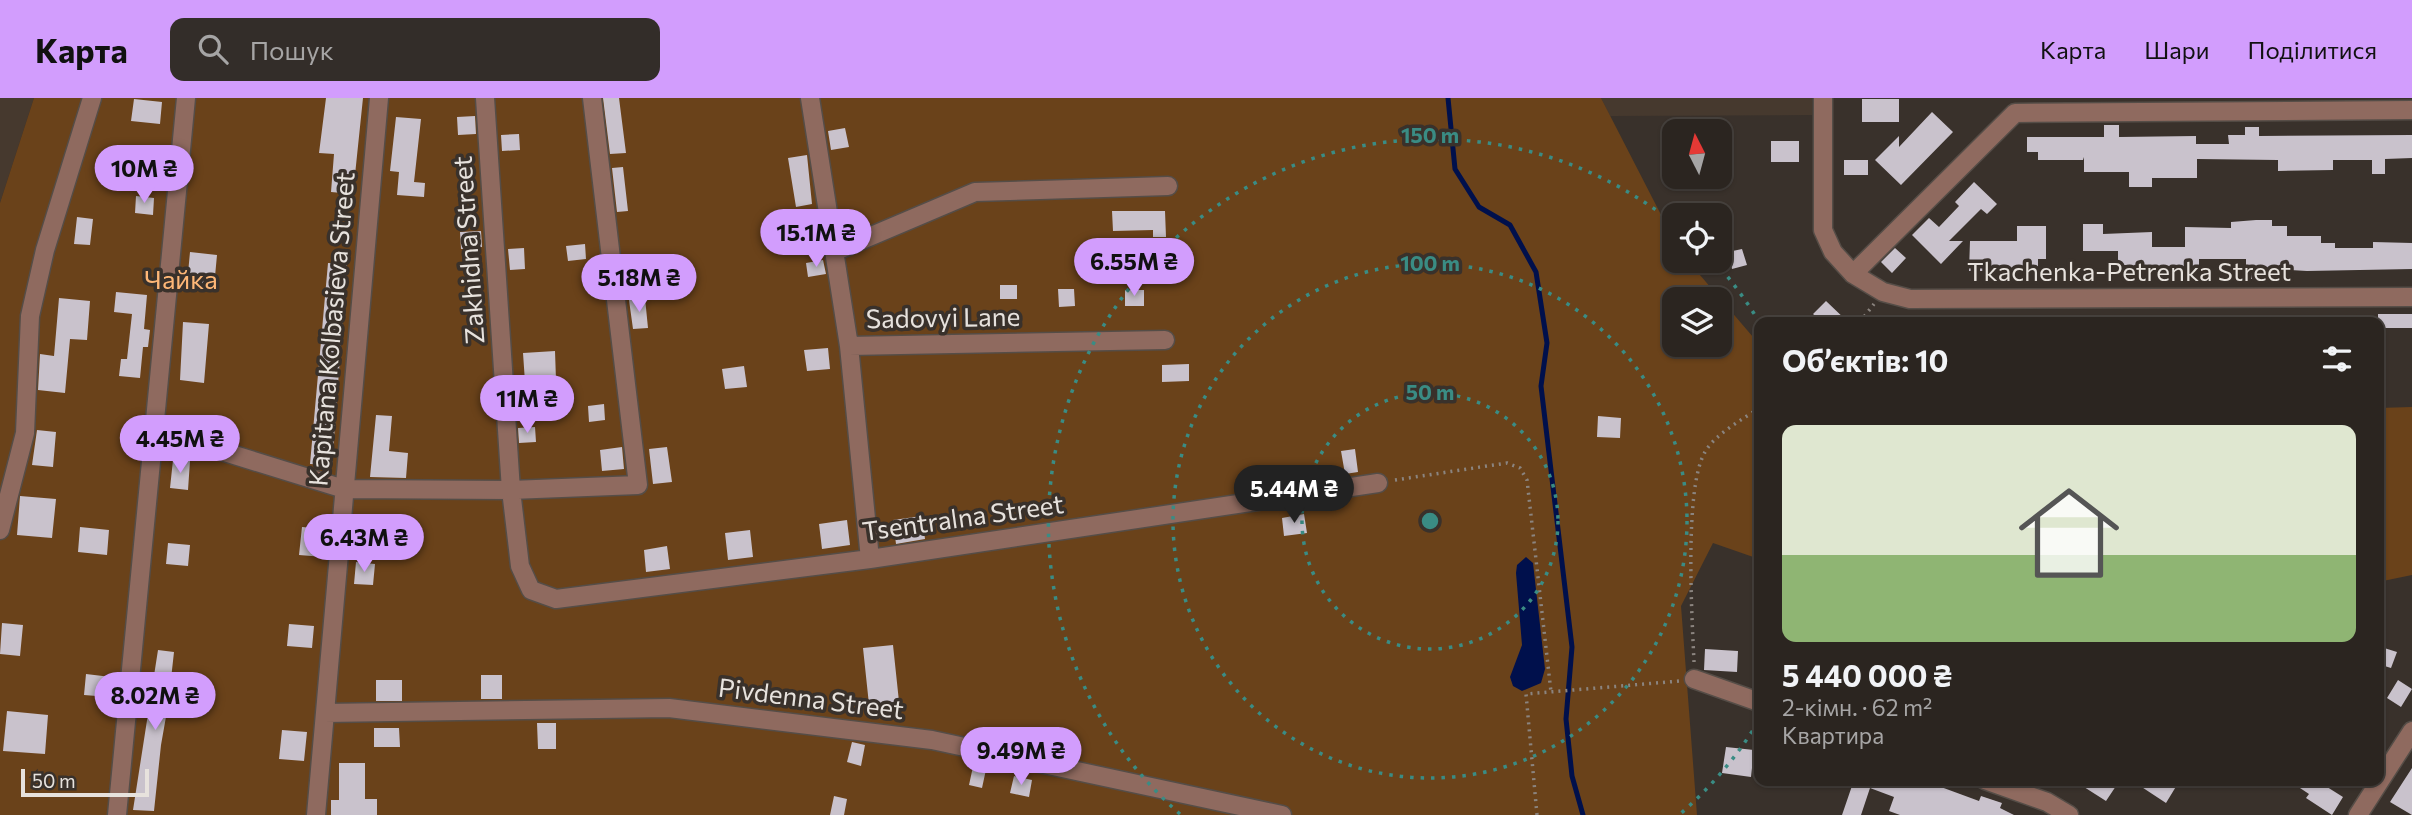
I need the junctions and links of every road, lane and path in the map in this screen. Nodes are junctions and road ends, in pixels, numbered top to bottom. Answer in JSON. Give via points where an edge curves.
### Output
{"nodes":[{"id":1,"x":92,"y":98,"type":"edge"},
{"id":2,"x":187,"y":98,"type":"edge"},
{"id":3,"x":379,"y":98,"type":"edge"},
{"id":4,"x":485,"y":98,"type":"edge"},
{"id":5,"x":592,"y":98,"type":"edge"},
{"id":6,"x":810,"y":98,"type":"edge"},
{"id":7,"x":1823,"y":98,"type":"edge"},
{"id":8,"x":2383,"y":104,"type":"edge"},
{"id":9,"x":2015,"y":105,"type":"edge"},
{"id":10,"x":2201,"y":105,"type":"edge"},
{"id":11,"x":2412,"y":110,"type":"edge"},
{"id":12,"x":1168,"y":187,"type":"dead end"},
{"id":13,"x":836,"y":251,"type":"junction"},
{"id":14,"x":1853,"y":274,"type":"junction"},
{"id":15,"x":2412,"y":297,"type":"edge"},
{"id":16,"x":1165,"y":340,"type":"dead end"},
{"id":17,"x":849,"y":346,"type":"junction"},
{"id":18,"x":1754,"y":412,"type":"edge"},
{"id":19,"x":157,"y":431,"type":"junction"},
{"id":20,"x":1378,"y":483,"type":"joint"},
{"id":21,"x":345,"y":489,"type":"junction"},
{"id":22,"x":511,"y":490,"type":"junction"},
{"id":23,"x":0,"y":530,"type":"edge"},
{"id":24,"x":870,"y":559,"type":"junction"},
{"id":25,"x":556,"y":599,"type":"joint"},
{"id":26,"x":1694,"y":679,"type":"junction"},
{"id":27,"x":1551,"y":692,"type":"junction"},
{"id":28,"x":1754,"y":700,"type":"edge"},
{"id":29,"x":325,"y":713,"type":"junction"},
{"id":30,"x":2412,"y":731,"type":"edge"},
{"id":31,"x":2384,"y":775,"type":"edge"},
{"id":32,"x":1997,"y":786,"type":"edge"},
{"id":33,"x":2377,"y":786,"type":"edge"},
{"id":34,"x":2043,"y":809,"type":"edge"},
{"id":35,"x":117,"y":815,"type":"edge"},
{"id":36,"x":316,"y":815,"type":"edge"},
{"id":37,"x":1282,"y":815,"type":"edge"},
{"id":38,"x":1537,"y":815,"type":"edge"},
{"id":39,"x":2069,"y":815,"type":"edge"},
{"id":40,"x":2358,"y":815,"type":"edge"}],
"edges":[{"from":1,"to":23,"type":"street","via":[[45,250],[30,316],[25,433]]},
{"from":2,"to":19,"type":"street"},
{"from":3,"to":21,"type":"street","name":"Kapitana Kolbasieva Street"},
{"from":4,"to":22,"type":"street","name":"Zakhidna Street"},
{"from":5,"to":22,"type":"street","via":[[638,485]]},
{"from":6,"to":13,"type":"street"},
{"from":7,"to":14,"type":"street","name":"Tkachenka-Petrenka Street","via":[[1823,230],[1833,252]]},
{"from":8,"to":10,"type":"street"},
{"from":8,"to":11,"type":"street"},
{"from":9,"to":10,"type":"street"},
{"from":9,"to":14,"type":"street"},
{"from":12,"to":13,"type":"street","via":[[975,192]]},
{"from":13,"to":17,"type":"street"},
{"from":14,"to":15,"type":"street","name":"Tkachenka-Petrenka Street","via":[[1883,292],[1910,299]]},
{"from":16,"to":17,"type":"street","name":"Sadovyi Lane"},
{"from":17,"to":24,"type":"street"},
{"from":18,"to":26,"type":"path","via":[[1715,440],[1699,466],[1693,523]]},
{"from":19,"to":21,"type":"street"},
{"from":19,"to":35,"type":"street"},
{"from":20,"to":24,"type":"street","name":"Tsentralna Street"},
{"from":20,"to":27,"type":"path","via":[[1507,463],[1520,468],[1527,480]]},
{"from":21,"to":22,"type":"street"},
{"from":21,"to":29,"type":"street","name":"Kapitana Kolbasieva Street"},
{"from":22,"to":25,"type":"street","name":"Zakhidna Street","via":[[520,566],[531,590]]},
{"from":24,"to":25,"type":"street","name":"Tsentralna Street"},
{"from":26,"to":27,"type":"path"},
{"from":26,"to":28,"type":"street"},
{"from":27,"to":38,"type":"path","via":[[1527,694]]},
{"from":29,"to":36,"type":"street","name":"Kapitana Kolbasieva Street"},
{"from":29,"to":37,"type":"street","name":"Pivdenna Street","via":[[670,708],[932,740]]},
{"from":30,"to":31,"type":"street"},
{"from":32,"to":34,"type":"street"},
{"from":33,"to":40,"type":"street"},
{"from":34,"to":39,"type":"street"}]}
